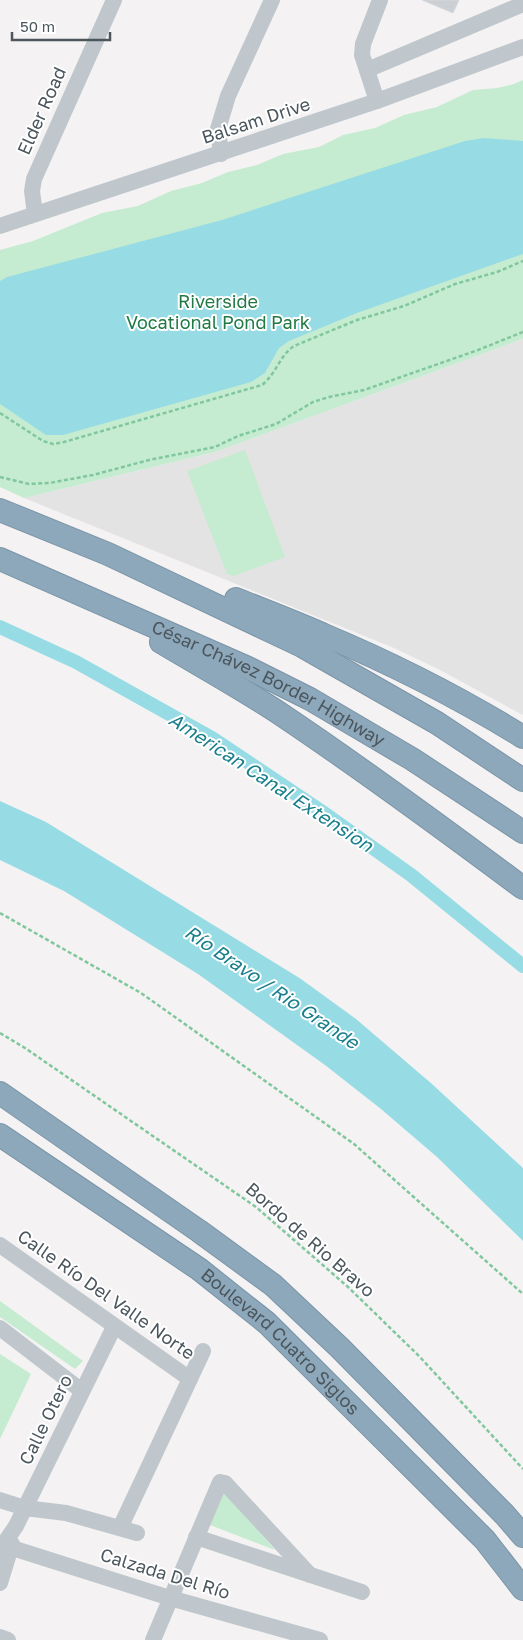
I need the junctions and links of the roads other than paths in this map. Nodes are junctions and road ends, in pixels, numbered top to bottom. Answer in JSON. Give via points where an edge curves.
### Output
{"nodes":[{"id":1,"x":114,"y":0,"type":"edge"},
{"id":2,"x":272,"y":0,"type":"edge"},
{"id":3,"x":380,"y":0,"type":"edge"},
{"id":4,"x":523,"y":4,"type":"edge"},
{"id":5,"x":523,"y":48,"type":"edge"},
{"id":6,"x":367,"y":70,"type":"junction"},
{"id":7,"x":377,"y":101,"type":"junction"},
{"id":8,"x":221,"y":154,"type":"junction"},
{"id":9,"x":35,"y":214,"type":"junction"},
{"id":10,"x":0,"y":226,"type":"edge"},
{"id":11,"x":0,"y":510,"type":"edge"},
{"id":12,"x":108,"y":554,"type":"junction"},
{"id":13,"x":0,"y":559,"type":"edge"},
{"id":14,"x":67,"y":588,"type":"junction"},
{"id":15,"x":523,"y":737,"type":"edge"},
{"id":16,"x":523,"y":780,"type":"edge"},
{"id":17,"x":523,"y":832,"type":"edge"},
{"id":18,"x":523,"y":888,"type":"edge"},
{"id":19,"x":0,"y":1093,"type":"edge"},
{"id":20,"x":0,"y":1135,"type":"edge"},
{"id":21,"x":0,"y":1245,"type":"edge"},
{"id":22,"x":114,"y":1327,"type":"junction"},
{"id":23,"x":0,"y":1328,"type":"edge"},
{"id":24,"x":203,"y":1351,"type":"dead end"},
{"id":25,"x":190,"y":1379,"type":"junction"},
{"id":26,"x":82,"y":1391,"type":"junction"},
{"id":27,"x":0,"y":1500,"type":"edge"},
{"id":28,"x":25,"y":1508,"type":"junction"},
{"id":29,"x":120,"y":1528,"type":"junction"},
{"id":30,"x":137,"y":1534,"type":"dead end"},
{"id":31,"x":523,"y":1536,"type":"edge"},
{"id":32,"x":196,"y":1537,"type":"junction"},
{"id":33,"x":5,"y":1544,"type":"edge"},
{"id":34,"x":310,"y":1575,"type":"junction"},
{"id":35,"x":0,"y":1583,"type":"edge"},
{"id":36,"x":523,"y":1589,"type":"edge"},
{"id":37,"x":362,"y":1592,"type":"dead end"},
{"id":38,"x":170,"y":1598,"type":"junction"},
{"id":39,"x":273,"y":1633,"type":"edge"},
{"id":40,"x":0,"y":1637,"type":"edge"},
{"id":41,"x":8,"y":1640,"type":"edge"},
{"id":42,"x":153,"y":1640,"type":"edge"},
{"id":43,"x":320,"y":1640,"type":"edge"}],
"edges":[{"from":1,"to":9,"type":"street","name":"Elder Road","via":[[34,179]]},
{"from":2,"to":8,"type":"street","via":[[221,116],[218,129]]},
{"from":3,"to":6,"type":"street","via":[[363,44],[362,54]]},
{"from":4,"to":6,"type":"street"},
{"from":5,"to":7,"type":"street","name":"Balsam Drive"},
{"from":6,"to":7,"type":"street"},
{"from":7,"to":8,"type":"street","name":"Balsam Drive"},
{"from":8,"to":9,"type":"street","name":"Balsam Drive"},
{"from":9,"to":10,"type":"street","name":"Balsam Drive"},
{"from":11,"to":12,"type":"highway"},
{"from":12,"to":15,"type":"highway","via":[[185,578],[324,635],[441,690]]},
{"from":12,"to":16,"type":"highway","via":[[302,646],[437,723]]},
{"from":13,"to":14,"type":"highway","name":"César Chávez Border Highway"},
{"from":14,"to":17,"type":"highway","name":"César Chávez Border Highway","via":[[246,667],[310,700],[412,758]]},
{"from":14,"to":18,"type":"highway","via":[[280,714],[422,812]]},
{"from":19,"to":31,"type":"highway","name":"Boulevard Cuatro Siglos","via":[[273,1285],[340,1348]]},
{"from":20,"to":36,"type":"highway","name":"Boulevard Cuatro Siglos","via":[[199,1269],[267,1323],[485,1540]]},
{"from":21,"to":22,"type":"street","name":"Calle Río Del Valle Norte"},
{"from":22,"to":25,"type":"street","name":"Calle Río Del Valle Norte"},
{"from":22,"to":26,"type":"street","name":"Calle Otero"},
{"from":23,"to":26,"type":"street"},
{"from":24,"to":25,"type":"street","name":"Calle Río Del Valle Norte"},
{"from":25,"to":29,"type":"street","name":"Calle Río Del Valle Norte"},
{"from":26,"to":28,"type":"street","name":"Calle Otero"},
{"from":27,"to":28,"type":"street"},
{"from":28,"to":29,"type":"street","via":[[66,1513]]},
{"from":28,"to":33,"type":"street","name":"Calle Otero"},
{"from":29,"to":30,"type":"street"},
{"from":32,"to":34,"type":"street"},
{"from":32,"to":34,"type":"street","via":[[219,1483],[223,1482]]},
{"from":32,"to":38,"type":"street"},
{"from":33,"to":35,"type":"street","name":"Calle Otero"},
{"from":33,"to":38,"type":"street","name":"Calzada Del Río"},
{"from":34,"to":37,"type":"street"},
{"from":38,"to":39,"type":"street","name":"Calzada Del Río"},
{"from":38,"to":42,"type":"street"},
{"from":39,"to":43,"type":"street","name":"Calzada Del Río"},
{"from":40,"to":41,"type":"street"}]}
